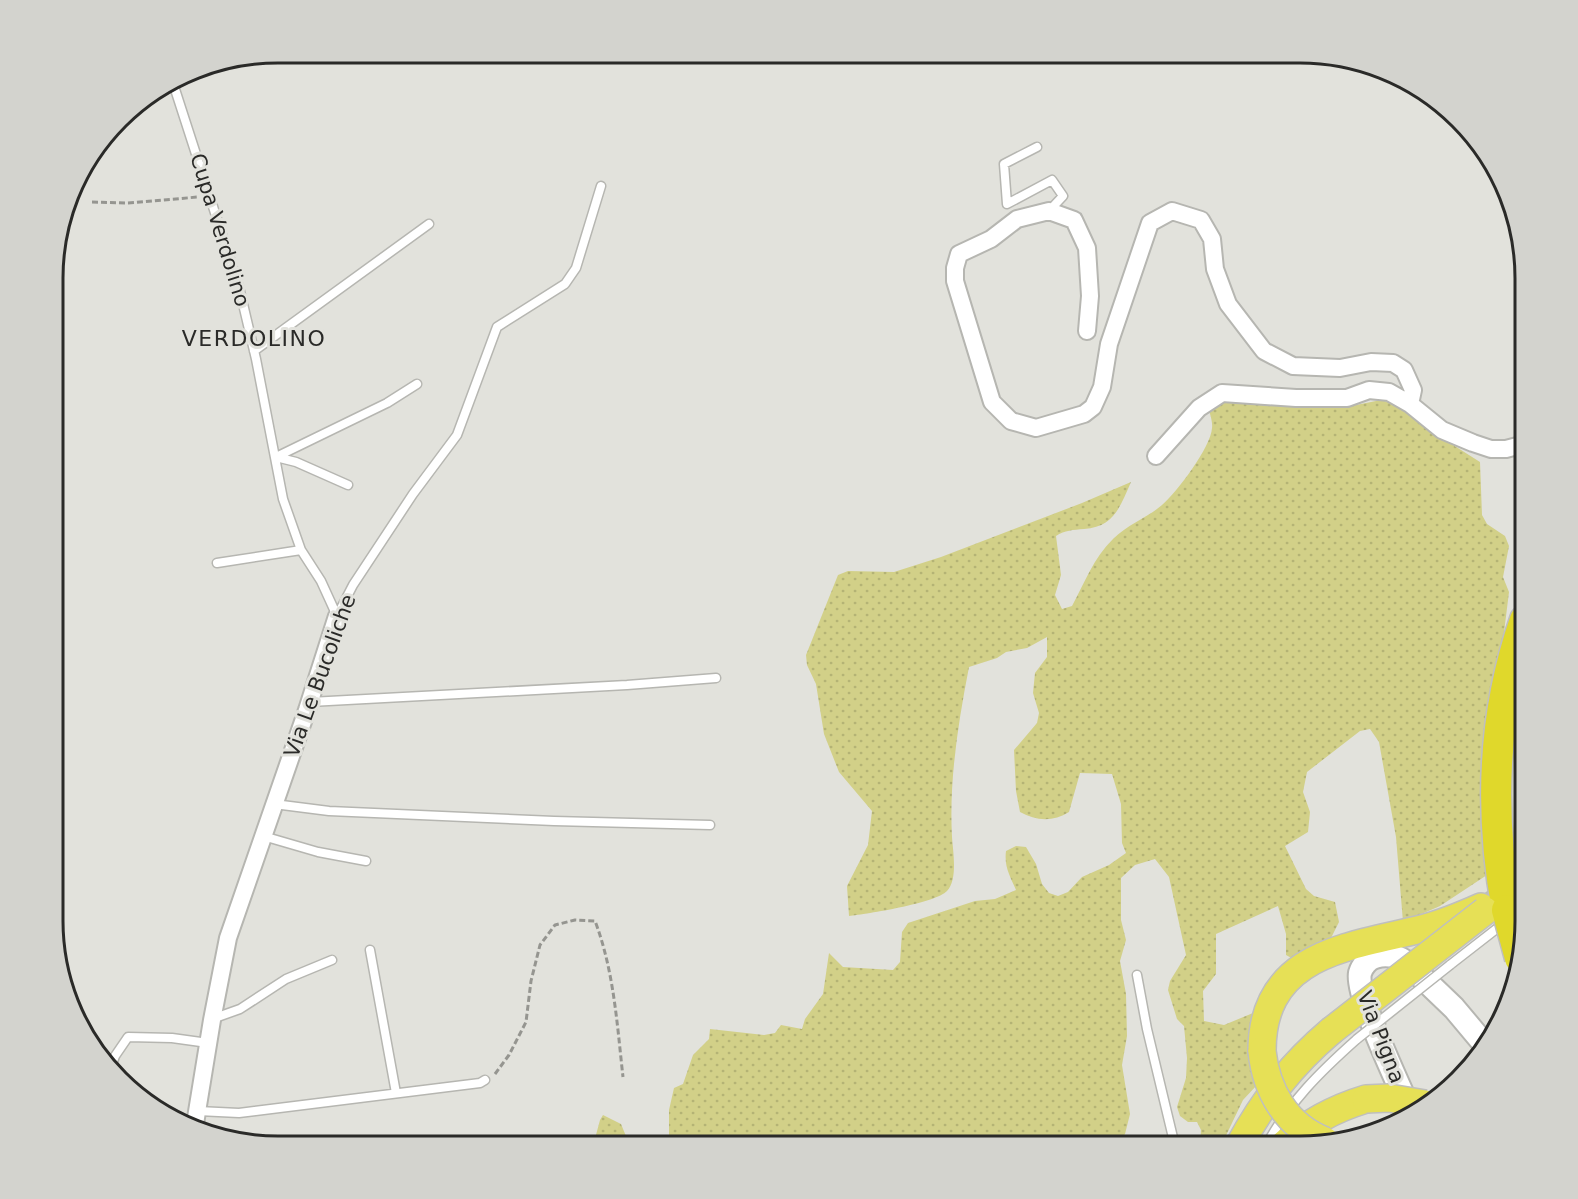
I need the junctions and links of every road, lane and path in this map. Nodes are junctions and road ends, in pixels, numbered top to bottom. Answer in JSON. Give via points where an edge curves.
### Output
{"nodes":[{"id":1,"x":175,"y":89,"type":"edge"},
{"id":2,"x":1037,"y":147,"type":"dead end"},
{"id":3,"x":601,"y":186,"type":"dead end"},
{"id":4,"x":211,"y":196,"type":"junction"},
{"id":5,"x":92,"y":201,"type":"dead end"},
{"id":6,"x":1049,"y":211,"type":"junction"},
{"id":7,"x":429,"y":224,"type":"dead end"},
{"id":8,"x":1086,"y":331,"type":"dead end"},
{"id":9,"x":254,"y":351,"type":"junction"},
{"id":10,"x":417,"y":384,"type":"dead end"},
{"id":11,"x":1410,"y":404,"type":"junction"},
{"id":12,"x":1515,"y":447,"type":"edge"},
{"id":13,"x":1156,"y":456,"type":"dead end"},
{"id":14,"x":276,"y":457,"type":"junction"},
{"id":15,"x":348,"y":485,"type":"dead end"},
{"id":16,"x":302,"y":550,"type":"junction"},
{"id":17,"x":217,"y":563,"type":"dead end"},
{"id":18,"x":337,"y":616,"type":"junction"},
{"id":19,"x":1515,"y":654,"type":"edge"},
{"id":20,"x":716,"y":678,"type":"dead end"},
{"id":21,"x":310,"y":702,"type":"junction"},
{"id":22,"x":274,"y":804,"type":"junction"},
{"id":23,"x":710,"y":825,"type":"dead end"},
{"id":24,"x":263,"y":836,"type":"junction"},
{"id":25,"x":366,"y":861,"type":"dead end"},
{"id":26,"x":1497,"y":911,"type":"junction"},
{"id":27,"x":1514,"y":945,"type":"edge"},
{"id":28,"x":370,"y":950,"type":"dead end"},
{"id":29,"x":332,"y":960,"type":"dead end"},
{"id":30,"x":1137,"y":975,"type":"dead end"},
{"id":31,"x":1454,"y":1008,"type":"junction"},
{"id":32,"x":212,"y":1020,"type":"junction"},
{"id":33,"x":1487,"y":1028,"type":"edge"},
{"id":34,"x":1480,"y":1039,"type":"edge"},
{"id":35,"x":208,"y":1043,"type":"junction"},
{"id":36,"x":114,"y":1060,"type":"edge"},
{"id":37,"x":623,"y":1077,"type":"dead end"},
{"id":38,"x":485,"y":1080,"type":"joint"},
{"id":39,"x":396,"y":1092,"type":"junction"},
{"id":40,"x":1416,"y":1102,"type":"edge"},
{"id":41,"x":1409,"y":1107,"type":"edge"},
{"id":42,"x":198,"y":1111,"type":"junction"},
{"id":43,"x":196,"y":1120,"type":"edge"},
{"id":44,"x":1173,"y":1136,"type":"edge"},
{"id":45,"x":1244,"y":1136,"type":"edge"},
{"id":46,"x":1271,"y":1136,"type":"edge"},
{"id":47,"x":1294,"y":1136,"type":"edge"},
{"id":48,"x":1315,"y":1136,"type":"edge"}],
"edges":[{"from":1,"to":4,"type":"lane","name":"Cupa Verdolino"},
{"from":2,"to":6,"type":"lane","via":[[1004,164],[1007,204],[1052,180],[1063,196]]},
{"from":3,"to":18,"type":"lane","name":"Via Le Bucoliche","via":[[576,268],[565,284],[497,327],[457,435],[412,494],[352,585]]},
{"from":4,"to":5,"type":"path","via":[[128,203]]},
{"from":4,"to":9,"type":"lane","name":"Cupa Verdolino"},
{"from":6,"to":8,"type":"street","via":[[1074,220],[1086,248],[1090,296]]},
{"from":6,"to":11,"type":"street","via":[[1017,219],[991,239],[959,254],[955,268],[955,281],[992,402],[1011,421],[1036,428],[1084,414],[1093,407],[1102,387],[1109,344],[1150,223],[1172,211],[1201,220],[1212,239],[1215,269],[1228,304],[1264,351],[1293,366],[1340,368],[1371,362],[1393,363],[1404,370],[1413,390]]},
{"from":7,"to":9,"type":"lane"},
{"from":9,"to":14,"type":"lane","name":"Cupa Verdolino"},
{"from":10,"to":14,"type":"lane","via":[[387,403]]},
{"from":11,"to":12,"type":"street","via":[[1442,430],[1473,443],[1491,449]]},
{"from":11,"to":13,"type":"street","via":[[1389,392],[1369,390],[1347,398],[1222,393],[1199,408]]},
{"from":14,"to":15,"type":"lane"},
{"from":14,"to":16,"type":"lane","name":"Cupa Verdolino","via":[[283,499]]},
{"from":16,"to":17,"type":"lane"},
{"from":16,"to":18,"type":"lane","name":"Cupa Verdolino"},
{"from":18,"to":21,"type":"street","name":"Via Le Bucoliche"},
{"from":19,"to":26,"type":"highway","via":[[1497,744]]},
{"from":20,"to":21,"type":"lane"},
{"from":21,"to":22,"type":"street","name":"Via Le Bucoliche"},
{"from":22,"to":23,"type":"lane","via":[[341,811]]},
{"from":22,"to":24,"type":"street","name":"Via Le Bucoliche"},
{"from":24,"to":25,"type":"lane"},
{"from":24,"to":32,"type":"street","name":"Via Le Bucoliche","via":[[228,938]]},
{"from":26,"to":27,"type":"highway","bridge":true},
{"from":26,"to":45,"type":"highway","bridge":true,"via":[[1310,1049],[1279,1082]]},
{"from":26,"to":46,"type":"lane","bridge":true,"via":[[1450,965],[1313,1079]]},
{"from":26,"to":48,"type":"highway","bridge":true,"via":[[1339,949],[1299,969],[1280,989],[1264,1025],[1262,1051],[1266,1076],[1276,1100],[1292,1119]]},
{"from":28,"to":39,"type":"lane"},
{"from":29,"to":32,"type":"lane","via":[[286,979],[240,1009]]},
{"from":30,"to":44,"type":"lane"},
{"from":31,"to":33,"type":"main road","name":"Via Pigna"},
{"from":31,"to":34,"type":"main road","name":"Via Pigna"},
{"from":31,"to":41,"type":"main road","name":"Via Pigna","via":[[1398,957],[1377,956],[1360,973],[1361,989],[1382,1049]]},
{"from":32,"to":35,"type":"street","name":"Via Le Bucoliche"},
{"from":35,"to":36,"type":"lane","via":[[128,1037]]},
{"from":35,"to":42,"type":"street","name":"Via Le Bucoliche"},
{"from":37,"to":38,"type":"path","via":[[612,980],[603,941],[595,921],[575,920],[555,926],[540,945],[526,1022],[497,1073]]},
{"from":38,"to":39,"type":"lane"},
{"from":39,"to":42,"type":"lane","via":[[239,1113]]},
{"from":40,"to":47,"type":"highway","bridge":true,"via":[[1366,1099],[1331,1111]]},
{"from":42,"to":43,"type":"street","name":"Via Le Bucoliche"}]}
